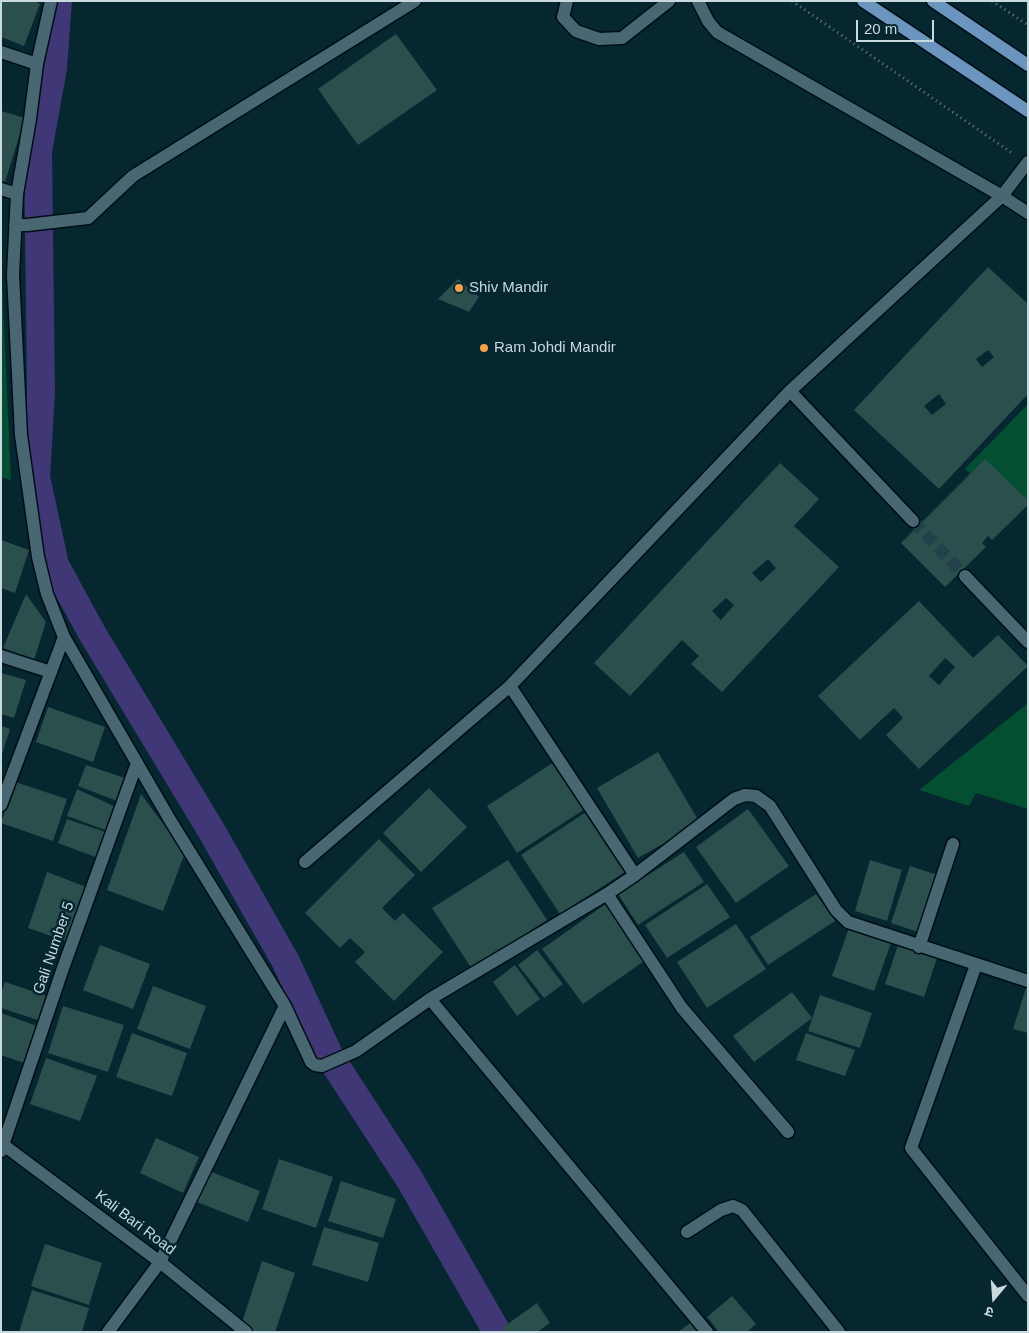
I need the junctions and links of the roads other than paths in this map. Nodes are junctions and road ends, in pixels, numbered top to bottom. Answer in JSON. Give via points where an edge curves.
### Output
{"nodes":[{"id":1,"x":51,"y":1,"type":"edge"},
{"id":2,"x":415,"y":1,"type":"edge"},
{"id":3,"x":566,"y":1,"type":"edge"},
{"id":4,"x":669,"y":1,"type":"edge"},
{"id":5,"x":698,"y":1,"type":"edge"},
{"id":6,"x":863,"y":1,"type":"edge"},
{"id":7,"x":933,"y":1,"type":"edge"},
{"id":8,"x":1,"y":52,"type":"edge"},
{"id":9,"x":37,"y":64,"type":"junction"},
{"id":10,"x":1028,"y":65,"type":"edge"},
{"id":11,"x":1028,"y":111,"type":"edge"},
{"id":12,"x":1027,"y":163,"type":"edge"},
{"id":13,"x":1,"y":189,"type":"edge"},
{"id":14,"x":17,"y":194,"type":"junction"},
{"id":15,"x":1002,"y":196,"type":"junction"},
{"id":16,"x":1028,"y":213,"type":"edge"},
{"id":17,"x":21,"y":225,"type":"junction"},
{"id":18,"x":790,"y":392,"type":"junction"},
{"id":19,"x":913,"y":521,"type":"tunnel mouth"},
{"id":20,"x":965,"y":576,"type":"tunnel mouth"},
{"id":21,"x":64,"y":637,"type":"junction"},
{"id":22,"x":1028,"y":642,"type":"edge"},
{"id":23,"x":1,"y":656,"type":"edge"},
{"id":24,"x":51,"y":672,"type":"junction"},
{"id":25,"x":510,"y":686,"type":"junction"},
{"id":26,"x":137,"y":763,"type":"junction"},
{"id":27,"x":1,"y":805,"type":"edge"},
{"id":28,"x":953,"y":844,"type":"dead end"},
{"id":29,"x":305,"y":862,"type":"dead end"},
{"id":30,"x":635,"y":875,"type":"junction"},
{"id":31,"x":607,"y":894,"type":"junction"},
{"id":32,"x":919,"y":947,"type":"junction"},
{"id":33,"x":976,"y":965,"type":"junction"},
{"id":34,"x":1028,"y":982,"type":"edge"},
{"id":35,"x":430,"y":999,"type":"junction"},
{"id":36,"x":285,"y":1006,"type":"junction"},
{"id":37,"x":788,"y":1132,"type":"dead end"},
{"id":38,"x":2,"y":1146,"type":"edge"},
{"id":39,"x":687,"y":1232,"type":"dead end"},
{"id":40,"x":160,"y":1262,"type":"junction"},
{"id":41,"x":1028,"y":1296,"type":"edge"},
{"id":42,"x":108,"y":1332,"type":"edge"},
{"id":43,"x":246,"y":1332,"type":"edge"},
{"id":44,"x":707,"y":1332,"type":"edge"},
{"id":45,"x":840,"y":1332,"type":"edge"}],
"edges":[{"from":1,"to":9,"type":"street"},
{"from":2,"to":17,"type":"street","via":[[133,176],[88,218]]},
{"from":3,"to":4,"type":"street","via":[[563,17],[576,31],[599,39],[622,38]]},
{"from":5,"to":15,"type":"street","via":[[717,32]]},
{"from":6,"to":11,"type":"main road"},
{"from":7,"to":10,"type":"main road"},
{"from":8,"to":9,"type":"street"},
{"from":9,"to":14,"type":"street"},
{"from":12,"to":15,"type":"street"},
{"from":13,"to":14,"type":"street"},
{"from":14,"to":17,"type":"street"},
{"from":15,"to":16,"type":"street"},
{"from":15,"to":18,"type":"street"},
{"from":17,"to":21,"type":"street","via":[[13,275],[21,435],[38,557],[47,594]]},
{"from":18,"to":19,"type":"street"},
{"from":18,"to":25,"type":"street"},
{"from":20,"to":22,"type":"street"},
{"from":21,"to":24,"type":"street"},
{"from":21,"to":26,"type":"street"},
{"from":23,"to":24,"type":"street"},
{"from":24,"to":27,"type":"street"},
{"from":25,"to":29,"type":"street"},
{"from":25,"to":30,"type":"street"},
{"from":26,"to":36,"type":"street"},
{"from":26,"to":38,"type":"street","name":"Gali Number 5"},
{"from":28,"to":32,"type":"street"},
{"from":30,"to":31,"type":"street"},
{"from":30,"to":32,"type":"street","via":[[734,798],[756,796],[770,806],[836,910],[848,922]]},
{"from":31,"to":35,"type":"street"},
{"from":31,"to":37,"type":"street","via":[[682,1008]]},
{"from":32,"to":33,"type":"street"},
{"from":33,"to":34,"type":"street"},
{"from":33,"to":41,"type":"street","via":[[911,1148]]},
{"from":35,"to":36,"type":"street","via":[[356,1051],[322,1066],[312,1062]]},
{"from":35,"to":44,"type":"street"},
{"from":36,"to":40,"type":"street"},
{"from":38,"to":40,"type":"street","name":"Kali Bari Road"},
{"from":39,"to":45,"type":"street","via":[[720,1210],[733,1206],[742,1210]]},
{"from":40,"to":42,"type":"street"},
{"from":40,"to":43,"type":"street","name":"Kali Bari Road"}]}
